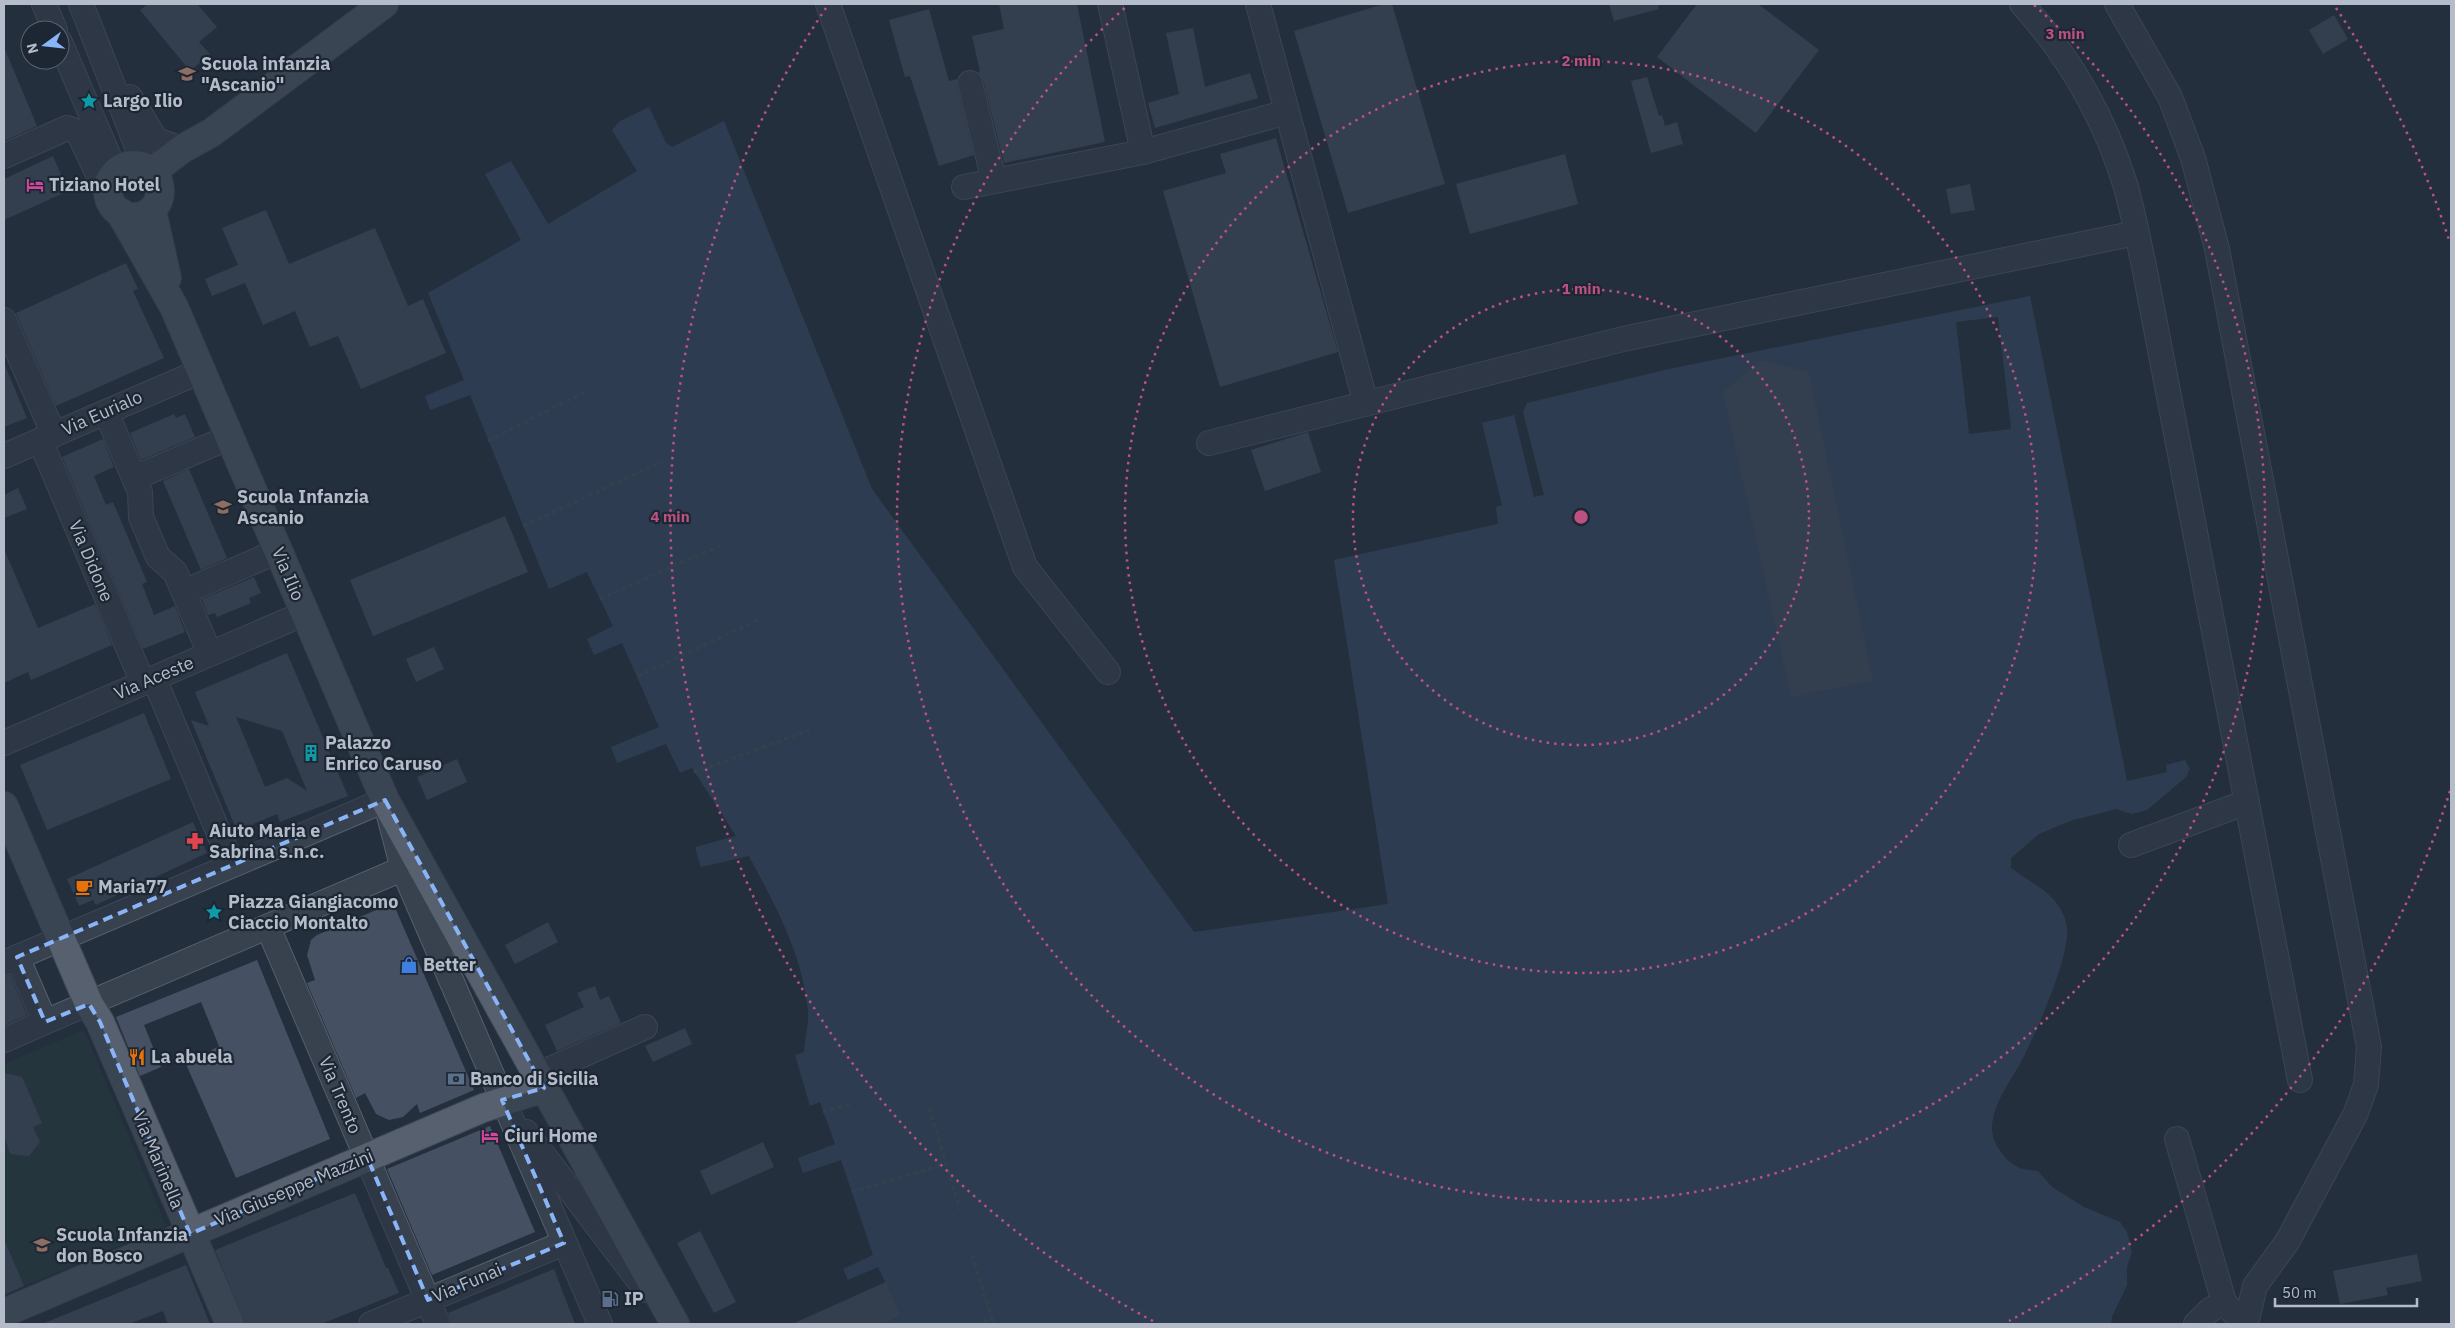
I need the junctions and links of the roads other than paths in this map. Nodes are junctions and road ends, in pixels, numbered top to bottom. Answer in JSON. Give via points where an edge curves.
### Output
{"nodes":[{"id":1,"x":44,"y":4,"type":"edge"},
{"id":2,"x":82,"y":4,"type":"edge"},
{"id":3,"x":384,"y":4,"type":"edge"},
{"id":4,"x":828,"y":4,"type":"edge"},
{"id":5,"x":1110,"y":4,"type":"edge"},
{"id":6,"x":1258,"y":4,"type":"edge"},
{"id":7,"x":2022,"y":4,"type":"edge"},
{"id":8,"x":2117,"y":4,"type":"edge"},
{"id":9,"x":51,"y":20,"type":"edge"},
{"id":10,"x":100,"y":48,"type":"junction"},
{"id":11,"x":70,"y":65,"type":"edge"},
{"id":12,"x":970,"y":83,"type":"dead end"},
{"id":13,"x":1287,"y":112,"type":"junction"},
{"id":14,"x":211,"y":132,"type":"junction"},
{"id":15,"x":182,"y":149,"type":"junction"},
{"id":16,"x":1143,"y":152,"type":"junction"},
{"id":17,"x":4,"y":156,"type":"edge"},
{"id":18,"x":116,"y":173,"type":"junction"},
{"id":19,"x":994,"y":181,"type":"junction"},
{"id":20,"x":152,"y":185,"type":"junction"},
{"id":21,"x":964,"y":186,"type":"dead end"},
{"id":22,"x":115,"y":206,"type":"junction"},
{"id":23,"x":2136,"y":233,"type":"junction"},
{"id":24,"x":174,"y":307,"type":"junction"},
{"id":25,"x":4,"y":320,"type":"edge"},
{"id":26,"x":201,"y":370,"type":"junction"},
{"id":27,"x":1366,"y":404,"type":"junction"},
{"id":28,"x":106,"y":412,"type":"junction"},
{"id":29,"x":230,"y":437,"type":"junction"},
{"id":30,"x":47,"y":438,"type":"junction"},
{"id":31,"x":1209,"y":443,"type":"dead end"},
{"id":32,"x":4,"y":456,"type":"edge"},
{"id":33,"x":134,"y":478,"type":"junction"},
{"id":34,"x":278,"y":551,"type":"junction"},
{"id":35,"x":184,"y":592,"type":"junction"},
{"id":36,"x":304,"y":613,"type":"junction"},
{"id":37,"x":210,"y":654,"type":"junction"},
{"id":38,"x":1108,"y":672,"type":"dead end"},
{"id":39,"x":148,"y":680,"type":"junction"},
{"id":40,"x":4,"y":742,"type":"edge"},
{"id":41,"x":382,"y":794,"type":"junction"},
{"id":42,"x":2247,"y":802,"type":"junction"},
{"id":43,"x":4,"y":806,"type":"edge"},
{"id":44,"x":2131,"y":845,"type":"dead end"},
{"id":45,"x":232,"y":865,"type":"junction"},
{"id":46,"x":416,"y":875,"type":"junction"},
{"id":47,"x":56,"y":928,"type":"junction"},
{"id":48,"x":272,"y":938,"type":"junction"},
{"id":49,"x":10,"y":960,"type":"edge"},
{"id":50,"x":94,"y":1013,"type":"junction"},
{"id":51,"x":45,"y":1022,"type":"junction"},
{"id":52,"x":645,"y":1027,"type":"dead end"},
{"id":53,"x":4,"y":1040,"type":"edge"},
{"id":54,"x":2300,"y":1080,"type":"dead end"},
{"id":55,"x":540,"y":1081,"type":"junction"},
{"id":56,"x":502,"y":1100,"type":"junction"},
{"id":57,"x":2177,"y":1139,"type":"dead end"},
{"id":58,"x":367,"y":1157,"type":"junction"},
{"id":59,"x":190,"y":1234,"type":"junction"},
{"id":60,"x":564,"y":1242,"type":"junction"},
{"id":61,"x":428,"y":1300,"type":"junction"},
{"id":62,"x":2224,"y":1302,"type":"junction"},
{"id":63,"x":4,"y":1313,"type":"edge"},
{"id":64,"x":2252,"y":1323,"type":"edge"},
{"id":65,"x":230,"y":1324,"type":"edge"},
{"id":66,"x":371,"y":1324,"type":"edge"},
{"id":67,"x":438,"y":1324,"type":"edge"},
{"id":68,"x":600,"y":1324,"type":"edge"},
{"id":69,"x":673,"y":1324,"type":"edge"},
{"id":70,"x":2196,"y":1324,"type":"edge"}],
"edges":[{"from":1,"to":9,"type":"street"},
{"from":2,"to":10,"type":"street"},
{"from":3,"to":14,"type":"main road"},
{"from":4,"to":38,"type":"street","via":[[1025,567]]},
{"from":5,"to":16,"type":"street"},
{"from":6,"to":13,"type":"street"},
{"from":7,"to":23,"type":"street","via":[[2075,74],[2104,128],[2125,185]]},
{"from":8,"to":64,"type":"street","via":[[2170,97],[2193,158],[2217,249],[2369,1047],[2366,1085],[2355,1115],[2287,1242],[2255,1286]]},
{"from":10,"to":15,"type":"street","via":[[156,140]]},
{"from":10,"to":20,"type":"street"},
{"from":11,"to":18,"type":"street"},
{"from":12,"to":19,"type":"street"},
{"from":13,"to":16,"type":"street"},
{"from":13,"to":27,"type":"street"},
{"from":14,"to":15,"type":"main road"},
{"from":14,"to":20,"type":"main road"},
{"from":15,"to":20,"type":"main road"},
{"from":16,"to":19,"type":"street"},
{"from":17,"to":22,"type":"street","via":[[66,128],[78,132]]},
{"from":18,"to":20,"type":"main road","via":[[127,167]]},
{"from":18,"to":22,"type":"main road","via":[[110,185]]},
{"from":19,"to":21,"type":"street"},
{"from":20,"to":22,"type":"main road","via":[[136,217]]},
{"from":20,"to":24,"type":"main road","name":"Via Ilio"},
{"from":22,"to":24,"type":"main road","name":"Via Ilio"},
{"from":23,"to":27,"type":"street","via":[[1623,339]]},
{"from":23,"to":42,"type":"street"},
{"from":24,"to":26,"type":"main road","name":"Via Ilio"},
{"from":25,"to":30,"type":"street","name":"Via Didone"},
{"from":26,"to":28,"type":"street","name":"Via Eurialo"},
{"from":26,"to":29,"type":"main road","name":"Via Ilio"},
{"from":27,"to":31,"type":"street"},
{"from":28,"to":30,"type":"street","name":"Via Eurialo"},
{"from":28,"to":33,"type":"street"},
{"from":29,"to":33,"type":"street"},
{"from":29,"to":34,"type":"main road","name":"Via Ilio"},
{"from":30,"to":32,"type":"street","name":"Via Eurialo"},
{"from":30,"to":39,"type":"street","name":"Via Didone"},
{"from":33,"to":35,"type":"street","via":[[140,492],[141,517],[158,557],[175,572]]},
{"from":34,"to":35,"type":"street"},
{"from":34,"to":36,"type":"main road","name":"Via Ilio"},
{"from":35,"to":37,"type":"street"},
{"from":36,"to":37,"type":"street","name":"Via Aceste"},
{"from":36,"to":41,"type":"main road","name":"Via Ilio"},
{"from":37,"to":39,"type":"street","name":"Via Aceste"},
{"from":39,"to":40,"type":"street","name":"Via Aceste"},
{"from":39,"to":45,"type":"street","name":"Via Didone"},
{"from":41,"to":45,"type":"street"},
{"from":41,"to":46,"type":"main road","name":"Via Ilio"},
{"from":42,"to":44,"type":"street"},
{"from":42,"to":54,"type":"street"},
{"from":43,"to":47,"type":"main road","name":"Via Marinella"},
{"from":45,"to":47,"type":"street"},
{"from":46,"to":48,"type":"street"},
{"from":46,"to":55,"type":"main road","name":"Via Ilio"},
{"from":46,"to":56,"type":"street"},
{"from":47,"to":49,"type":"street"},
{"from":47,"to":50,"type":"main road","name":"Via Marinella"},
{"from":48,"to":50,"type":"street"},
{"from":48,"to":58,"type":"street","name":"Via Trento"},
{"from":49,"to":51,"type":"street"},
{"from":50,"to":51,"type":"street"},
{"from":50,"to":59,"type":"main road","name":"Via Marinella"},
{"from":51,"to":53,"type":"street"},
{"from":52,"to":55,"type":"street"},
{"from":55,"to":56,"type":"main road","name":"Via Giuseppe Mazzini"},
{"from":55,"to":69,"type":"main road","name":"Via Ilio"},
{"from":56,"to":58,"type":"main road","name":"Via Giuseppe Mazzini"},
{"from":56,"to":60,"type":"street"},
{"from":56,"to":69,"type":"street"},
{"from":57,"to":62,"type":"street"},
{"from":58,"to":59,"type":"main road","name":"Via Giuseppe Mazzini"},
{"from":58,"to":61,"type":"street","name":"Via Trento"},
{"from":59,"to":63,"type":"main road","name":"Via Giuseppe Mazzini"},
{"from":59,"to":65,"type":"main road","name":"Via Marinella"},
{"from":60,"to":61,"type":"street","name":"Via Funai"},
{"from":60,"to":68,"type":"street"},
{"from":61,"to":66,"type":"street","name":"Via Funai"},
{"from":61,"to":67,"type":"street","name":"Via Trento"},
{"from":62,"to":64,"type":"street","via":[[2234,1314]]},
{"from":62,"to":70,"type":"street"}]}
